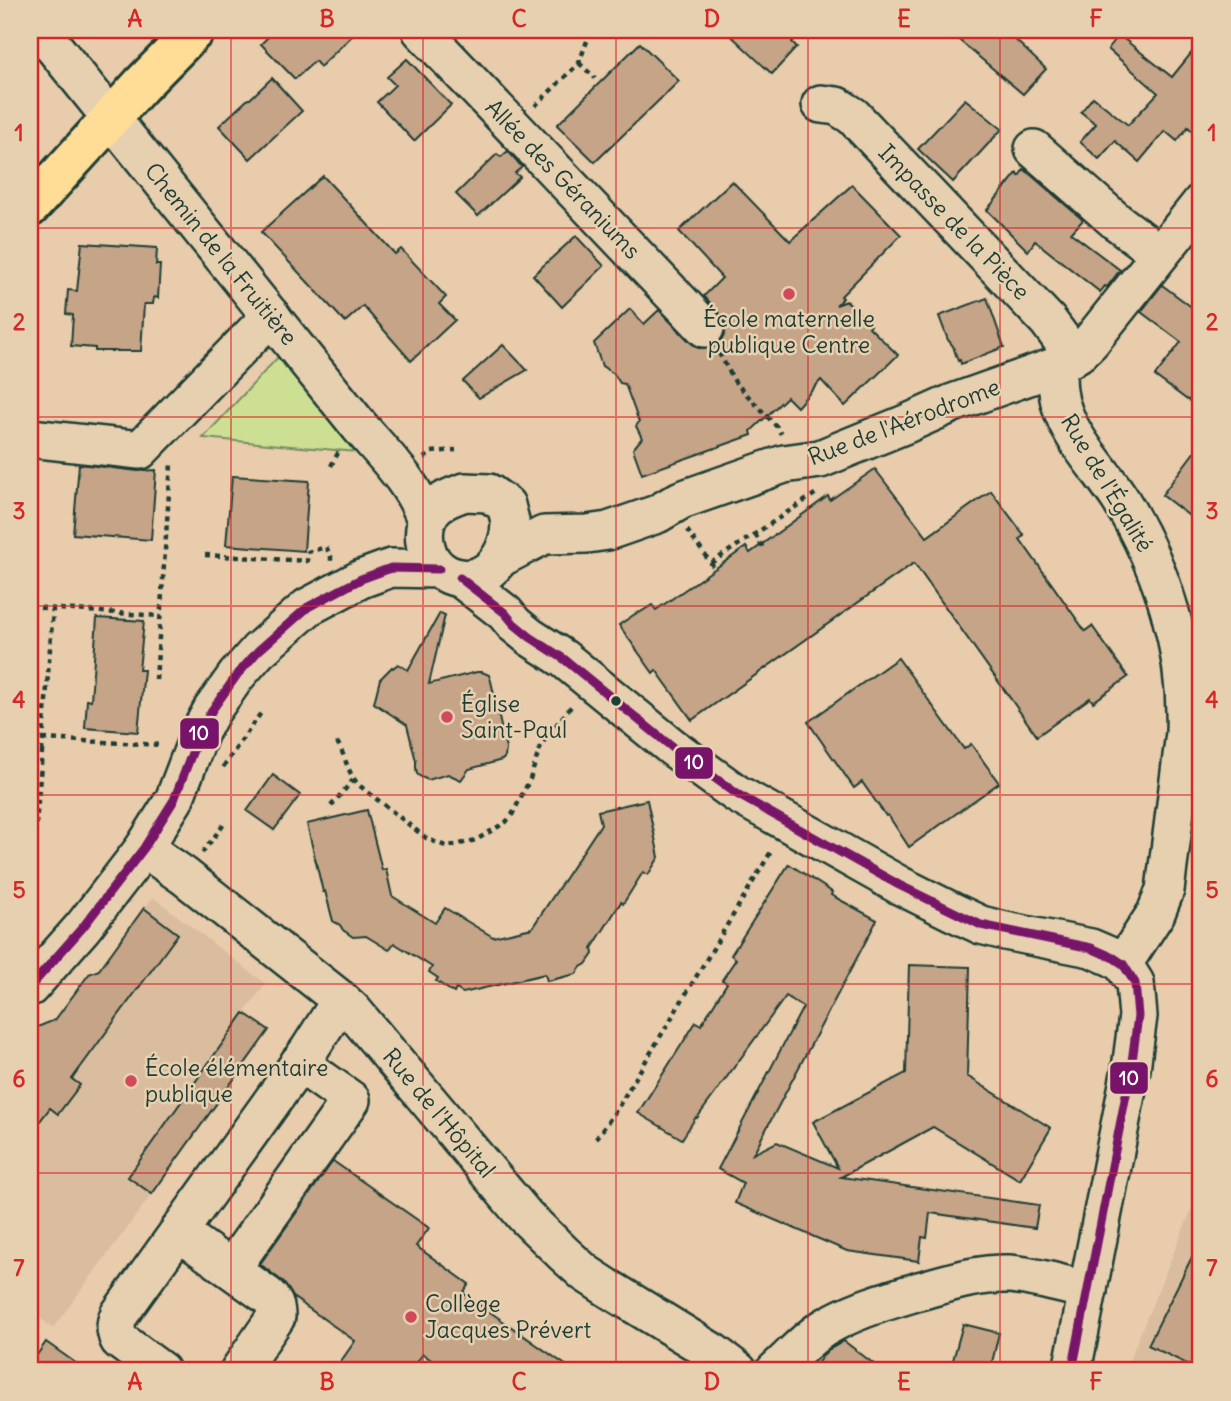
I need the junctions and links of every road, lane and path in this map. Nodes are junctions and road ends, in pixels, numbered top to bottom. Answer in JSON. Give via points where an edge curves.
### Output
{"nodes":[{"id":1,"x":40,"y":30,"type":"edge"},
{"id":2,"x":195,"y":30,"type":"edge"},
{"id":3,"x":421,"y":30,"type":"edge"},
{"id":4,"x":591,"y":30,"type":"edge"},
{"id":5,"x":579,"y":63,"type":"junction"},
{"id":6,"x":595,"y":78,"type":"dead end"},
{"id":7,"x":821,"y":104,"type":"dead end"},
{"id":8,"x":111,"y":119,"type":"junction"},
{"id":9,"x":514,"y":127,"type":"junction"},
{"id":10,"x":1034,"y":149,"type":"dead end"},
{"id":11,"x":1201,"y":203,"type":"edge"},
{"id":12,"x":30,"y":207,"type":"edge"},
{"id":13,"x":1160,"y":254,"type":"junction"},
{"id":14,"x":272,"y":317,"type":"junction"},
{"id":15,"x":705,"y":328,"type":"joint"},
{"id":16,"x":1064,"y":362,"type":"junction"},
{"id":17,"x":32,"y":438,"type":"edge"},
{"id":18,"x":456,"y":450,"type":"dead end"},
{"id":19,"x":172,"y":453,"type":"dead end"},
{"id":20,"x":797,"y":462,"type":"junction"},
{"id":21,"x":411,"y":470,"type":"junction"},
{"id":22,"x":820,"y":491,"type":"dead end"},
{"id":23,"x":465,"y":492,"type":"junction"},
{"id":24,"x":506,"y":505,"type":"junction"},
{"id":25,"x":670,"y":507,"type":"junction"},
{"id":26,"x":425,"y":527,"type":"junction"},
{"id":27,"x":755,"y":534,"type":"junction"},
{"id":28,"x":544,"y":535,"type":"junction"},
{"id":29,"x":326,"y":547,"type":"dead end"},
{"id":30,"x":764,"y":548,"type":"dead end"},
{"id":31,"x":205,"y":555,"type":"dead end"},
{"id":32,"x":500,"y":560,"type":"junction"},
{"id":33,"x":711,"y":563,"type":"junction"},
{"id":34,"x":391,"y":568,"type":"junction"},
{"id":35,"x":715,"y":569,"type":"dead end"},
{"id":36,"x":449,"y":573,"type":"junction"},
{"id":37,"x":30,"y":607,"type":"edge"},
{"id":38,"x":53,"y":609,"type":"junction"},
{"id":39,"x":505,"y":613,"type":"junction"},
{"id":40,"x":160,"y":616,"type":"junction"},
{"id":41,"x":156,"y":680,"type":"dead end"},
{"id":42,"x":592,"y":681,"type":"junction"},
{"id":43,"x":263,"y":710,"type":"dead end"},
{"id":44,"x":43,"y":739,"type":"junction"},
{"id":45,"x":337,"y":742,"type":"dead end"},
{"id":46,"x":30,"y":751,"type":"edge"},
{"id":47,"x":42,"y":752,"type":"junction"},
{"id":48,"x":207,"y":759,"type":"junction"},
{"id":49,"x":353,"y":780,"type":"junction"},
{"id":50,"x":331,"y":807,"type":"dead end"},
{"id":51,"x":789,"y":823,"type":"junction"},
{"id":52,"x":35,"y":837,"type":"dead end"},
{"id":53,"x":144,"y":848,"type":"junction"},
{"id":54,"x":1124,"y":964,"type":"junction"},
{"id":55,"x":30,"y":987,"type":"edge"},
{"id":56,"x":341,"y":1000,"type":"junction"},
{"id":57,"x":299,"y":1063,"type":"junction"},
{"id":58,"x":596,"y":1139,"type":"dead end"},
{"id":59,"x":179,"y":1232,"type":"junction"},
{"id":60,"x":231,"y":1269,"type":"junction"},
{"id":61,"x":1088,"y":1290,"type":"junction"},
{"id":62,"x":161,"y":1371,"type":"edge"},
{"id":63,"x":239,"y":1371,"type":"edge"},
{"id":64,"x":738,"y":1371,"type":"edge"},
{"id":65,"x":775,"y":1371,"type":"edge"},
{"id":66,"x":1072,"y":1371,"type":"edge"}],
"edges":[{"from":1,"to":8,"type":"street","name":"Chemin de la Fruitière"},
{"from":2,"to":8,"type":"main road"},
{"from":3,"to":9,"type":"street","name":"Allée des Géraniums"},
{"from":4,"to":5,"type":"path"},
{"from":5,"to":6,"type":"path"},
{"from":5,"to":9,"type":"path"},
{"from":7,"to":16,"type":"street","name":"Impasse de la Pièce","via":[[837,106],[853,116],[1048,321],[1062,341]]},
{"from":8,"to":12,"type":"main road"},
{"from":8,"to":14,"type":"street","name":"Chemin de la Fruitière"},
{"from":9,"to":15,"type":"street","name":"Allée des Géraniums","via":[[553,189]]},
{"from":10,"to":13,"type":"street"},
{"from":11,"to":13,"type":"street","name":"Rue de l'Aérodrome"},
{"from":13,"to":16,"type":"street","name":"Rue de l'Aérodrome","via":[[1091,341]]},
{"from":14,"to":17,"type":"street","via":[[140,450]]},
{"from":14,"to":21,"type":"street","name":"Chemin de la Fruitière"},
{"from":15,"to":20,"type":"path","via":[[735,382],[777,427]]},
{"from":16,"to":20,"type":"street","name":"Rue de l'Aérodrome","via":[[953,402],[820,459]]},
{"from":16,"to":54,"type":"street","name":"Rue de l'Égalité","via":[[1057,389],[1064,415],[1120,499],[1151,557],[1171,614],[1182,668],[1185,733],[1165,890]]},
{"from":18,"to":21,"type":"path","via":[[432,452]]},
{"from":19,"to":40,"type":"path"},
{"from":20,"to":25,"type":"street","name":"Rue de l'Aérodrome"},
{"from":21,"to":23,"type":"street","via":[[435,487]]},
{"from":21,"to":26,"type":"street","name":"Chemin de la Fruitière"},
{"from":22,"to":27,"type":"path"},
{"from":23,"to":24,"type":"street","via":[[489,493]]},
{"from":23,"to":26,"type":"street","name":"Rue de l'Aérodrome","via":[[436,506]]},
{"from":24,"to":28,"type":"street"},
{"from":24,"to":32,"type":"street","via":[[510,521]]},
{"from":25,"to":28,"type":"street","name":"Rue de l'Aérodrome","via":[[600,534]]},
{"from":25,"to":33,"type":"path"},
{"from":26,"to":34,"type":"street","name":"Rue de l'Aérodrome","via":[[409,552]]},
{"from":26,"to":36,"type":"street","via":[[427,553]]},
{"from":27,"to":30,"type":"path"},
{"from":27,"to":33,"type":"path"},
{"from":28,"to":32,"type":"street","name":"Rue de l'Aérodrome"},
{"from":29,"to":31,"type":"path","via":[[308,552],[307,561]]},
{"from":32,"to":36,"type":"street","name":"Rue de l'Aérodrome","via":[[474,577]]},
{"from":32,"to":39,"type":"street"},
{"from":33,"to":35,"type":"path"},
{"from":34,"to":36,"type":"street","name":"Rue de l'Aérodrome"},
{"from":34,"to":48,"type":"street","name":"Rue de l'Aérodrome","via":[[308,607],[258,651],[200,732]]},
{"from":36,"to":39,"type":"street"},
{"from":37,"to":38,"type":"path"},
{"from":38,"to":40,"type":"path"},
{"from":38,"to":44,"type":"path"},
{"from":39,"to":42,"type":"street","via":[[530,637]]},
{"from":40,"to":41,"type":"path"},
{"from":42,"to":49,"type":"path","via":[[545,739],[512,815],[476,840],[446,846],[426,838]]},
{"from":42,"to":51,"type":"street","via":[[737,794]]},
{"from":43,"to":48,"type":"path"},
{"from":44,"to":47,"type":"path"},
{"from":44,"to":48,"type":"path"},
{"from":45,"to":49,"type":"path"},
{"from":46,"to":47,"type":"path"},
{"from":47,"to":52,"type":"path"},
{"from":48,"to":53,"type":"street","name":"Rue de l'Aérodrome"},
{"from":49,"to":50,"type":"path"},
{"from":51,"to":54,"type":"street","via":[[926,900],[981,925],[1091,948]]},
{"from":51,"to":58,"type":"path"},
{"from":53,"to":55,"type":"street","name":"Rue de l'Aérodrome"},
{"from":53,"to":56,"type":"street","name":"Rue de l'Hôpital"},
{"from":54,"to":61,"type":"street","via":[[1135,983],[1138,1016]]},
{"from":56,"to":57,"type":"street"},
{"from":56,"to":64,"type":"street","name":"Rue de l'Hôpital","via":[[564,1254],[608,1289]]},
{"from":57,"to":59,"type":"street"},
{"from":57,"to":60,"type":"street","via":[[351,1100]]},
{"from":59,"to":60,"type":"street"},
{"from":59,"to":62,"type":"street","via":[[116,1324],[119,1340]]},
{"from":60,"to":63,"type":"street","via":[[274,1301],[276,1308],[272,1325]]},
{"from":61,"to":65,"type":"street","via":[[1008,1274],[956,1280],[840,1320]]},
{"from":61,"to":66,"type":"street"}]}
